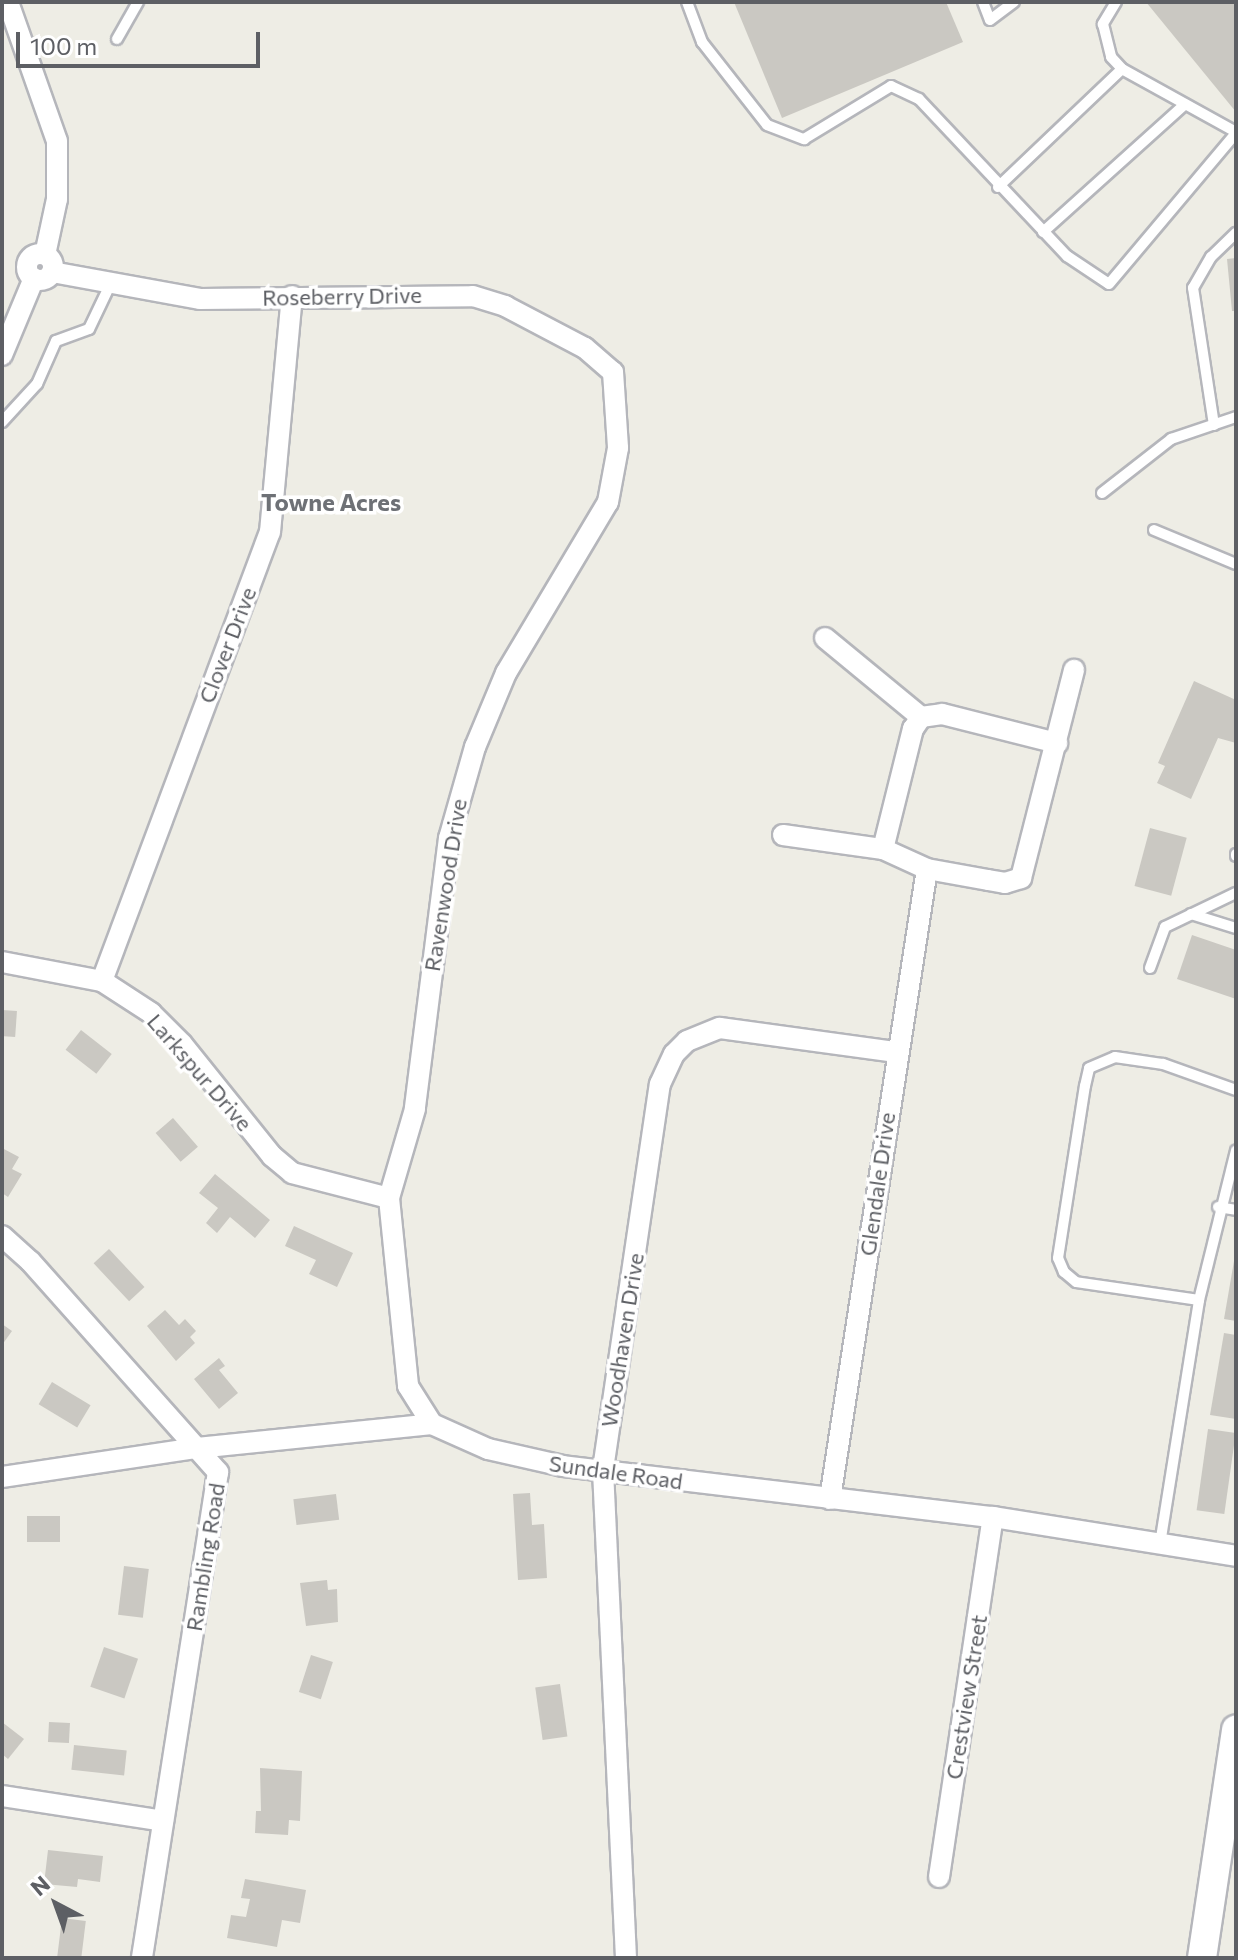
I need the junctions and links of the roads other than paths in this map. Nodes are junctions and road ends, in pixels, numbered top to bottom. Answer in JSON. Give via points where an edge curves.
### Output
{"nodes":[{"id":1,"x":8,"y":2,"type":"edge"},
{"id":2,"x":138,"y":2,"type":"edge"},
{"id":3,"x":687,"y":2,"type":"edge"},
{"id":4,"x":983,"y":2,"type":"edge"},
{"id":5,"x":1014,"y":2,"type":"edge"},
{"id":6,"x":1116,"y":2,"type":"edge"},
{"id":7,"x":117,"y":39,"type":"dead end"},
{"id":8,"x":1122,"y":69,"type":"junction"},
{"id":9,"x":1185,"y":104,"type":"junction"},
{"id":10,"x":1236,"y":132,"type":"edge"},
{"id":11,"x":998,"y":187,"type":"junction"},
{"id":12,"x":1043,"y":232,"type":"junction"},
{"id":13,"x":1236,"y":233,"type":"edge"},
{"id":14,"x":44,"y":268,"type":"junction"},
{"id":15,"x":110,"y":285,"type":"junction"},
{"id":16,"x":292,"y":296,"type":"junction"},
{"id":17,"x":2,"y":355,"type":"edge"},
{"id":18,"x":613,"y":372,"type":"joint"},
{"id":19,"x":1236,"y":417,"type":"edge"},
{"id":20,"x":2,"y":422,"type":"edge"},
{"id":21,"x":1214,"y":425,"type":"junction"},
{"id":22,"x":1102,"y":493,"type":"dead end"},
{"id":23,"x":1154,"y":530,"type":"dead end"},
{"id":24,"x":1236,"y":564,"type":"edge"},
{"id":25,"x":825,"y":638,"type":"dead end"},
{"id":26,"x":1074,"y":670,"type":"dead end"},
{"id":27,"x":921,"y":717,"type":"junction"},
{"id":28,"x":1057,"y":743,"type":"junction"},
{"id":29,"x":783,"y":835,"type":"dead end"},
{"id":30,"x":883,"y":849,"type":"junction"},
{"id":31,"x":927,"y":869,"type":"junction"},
{"id":32,"x":1236,"y":893,"type":"edge"},
{"id":33,"x":1191,"y":914,"type":"junction"},
{"id":34,"x":1235,"y":925,"type":"edge"},
{"id":35,"x":2,"y":962,"type":"edge"},
{"id":36,"x":1150,"y":968,"type":"dead end"},
{"id":37,"x":102,"y":981,"type":"junction"},
{"id":38,"x":896,"y":1052,"type":"junction"},
{"id":39,"x":1236,"y":1090,"type":"edge"},
{"id":40,"x":1236,"y":1150,"type":"edge"},
{"id":41,"x":389,"y":1198,"type":"junction"},
{"id":42,"x":1218,"y":1207,"type":"junction"},
{"id":43,"x":1236,"y":1210,"type":"edge"},
{"id":44,"x":2,"y":1236,"type":"edge"},
{"id":45,"x":1199,"y":1300,"type":"junction"},
{"id":46,"x":432,"y":1424,"type":"junction"},
{"id":47,"x":197,"y":1448,"type":"junction"},
{"id":48,"x":603,"y":1469,"type":"junction"},
{"id":49,"x":2,"y":1477,"type":"edge"},
{"id":50,"x":830,"y":1499,"type":"junction"},
{"id":51,"x":993,"y":1517,"type":"junction"},
{"id":52,"x":1160,"y":1544,"type":"junction"},
{"id":53,"x":1236,"y":1556,"type":"edge"},
{"id":54,"x":1236,"y":1731,"type":"edge"},
{"id":55,"x":2,"y":1796,"type":"edge"},
{"id":56,"x":163,"y":1821,"type":"junction"},
{"id":57,"x":939,"y":1877,"type":"dead end"},
{"id":58,"x":142,"y":1958,"type":"edge"},
{"id":59,"x":626,"y":1958,"type":"edge"},
{"id":60,"x":1202,"y":1958,"type":"edge"}],
"edges":[{"from":1,"to":14,"type":"street","via":[[57,141],[57,199]]},
{"from":2,"to":7,"type":"lane"},
{"from":3,"to":11,"type":"lane","via":[[702,42],[767,125],[804,139],[891,86],[927,107]]},
{"from":4,"to":5,"type":"lane","via":[[990,20]]},
{"from":6,"to":8,"type":"lane","via":[[1103,24],[1111,57]]},
{"from":8,"to":9,"type":"lane"},
{"from":8,"to":11,"type":"lane"},
{"from":9,"to":10,"type":"lane"},
{"from":9,"to":12,"type":"lane"},
{"from":10,"to":12,"type":"lane","via":[[1109,284]]},
{"from":11,"to":12,"type":"lane"},
{"from":13,"to":21,"type":"lane","via":[[1211,257],[1193,288]]},
{"from":14,"to":15,"type":"street","name":"Roseberry Drive"},
{"from":14,"to":17,"type":"street"},
{"from":15,"to":16,"type":"street","name":"Roseberry Drive","via":[[200,299]]},
{"from":15,"to":20,"type":"lane","via":[[89,329],[56,341],[37,384]]},
{"from":16,"to":18,"type":"street","name":"Roseberry Drive","via":[[473,296],[505,306],[585,348]]},
{"from":16,"to":37,"type":"street","name":"Clover Drive","via":[[270,532]]},
{"from":18,"to":41,"type":"street","name":"Ravenwood Drive","via":[[618,448],[608,502],[506,673],[455,809],[415,1109]]},
{"from":19,"to":21,"type":"lane"},
{"from":21,"to":22,"type":"lane","via":[[1171,439]]},
{"from":23,"to":24,"type":"lane"},
{"from":25,"to":27,"type":"street"},
{"from":26,"to":28,"type":"street"},
{"from":27,"to":28,"type":"street","via":[[942,714]]},
{"from":27,"to":30,"type":"street","via":[[913,729]]},
{"from":28,"to":31,"type":"street","via":[[1021,878],[1005,883]]},
{"from":29,"to":30,"type":"street"},
{"from":30,"to":31,"type":"street"},
{"from":31,"to":38,"type":"street","name":"Glendale Drive"},
{"from":32,"to":33,"type":"lane"},
{"from":33,"to":34,"type":"lane"},
{"from":33,"to":36,"type":"lane","via":[[1165,927]]},
{"from":35,"to":37,"type":"street","name":"Larkspur Drive"},
{"from":37,"to":41,"type":"street","name":"Larkspur Drive","via":[[151,1013],[172,1034],[272,1156],[292,1173]]},
{"from":38,"to":48,"type":"street","name":"Woodhaven Drive","via":[[741,1028],[705,1032],[674,1054],[660,1084]]},
{"from":38,"to":50,"type":"street","name":"Glendale Drive"},
{"from":39,"to":45,"type":"lane","via":[[1163,1064],[1115,1057],[1089,1068],[1085,1086],[1058,1258],[1064,1272],[1076,1282]]},
{"from":40,"to":42,"type":"lane"},
{"from":41,"to":46,"type":"street","name":"Ravenwood Drive","via":[[408,1386]]},
{"from":42,"to":43,"type":"lane"},
{"from":42,"to":45,"type":"lane"},
{"from":44,"to":47,"type":"street","name":"Rambling Road"},
{"from":45,"to":52,"type":"lane"},
{"from":46,"to":47,"type":"street","name":"Sundale Road"},
{"from":46,"to":48,"type":"street","name":"Sundale Road","via":[[523,1459]]},
{"from":47,"to":49,"type":"street","name":"Sundale Road"},
{"from":47,"to":56,"type":"street","name":"Rambling Road","via":[[218,1472]]},
{"from":48,"to":50,"type":"street","name":"Sundale Road"},
{"from":48,"to":59,"type":"street","name":"Woodhaven Drive"},
{"from":50,"to":51,"type":"street","name":"Sundale Road"},
{"from":51,"to":52,"type":"street","name":"Sundale Road"},
{"from":51,"to":57,"type":"street","name":"Crestview Street"},
{"from":52,"to":53,"type":"street","name":"Sundale Road"},
{"from":54,"to":60,"type":"main road"},
{"from":55,"to":56,"type":"street"},
{"from":56,"to":58,"type":"street","name":"Rambling Road"}]}
